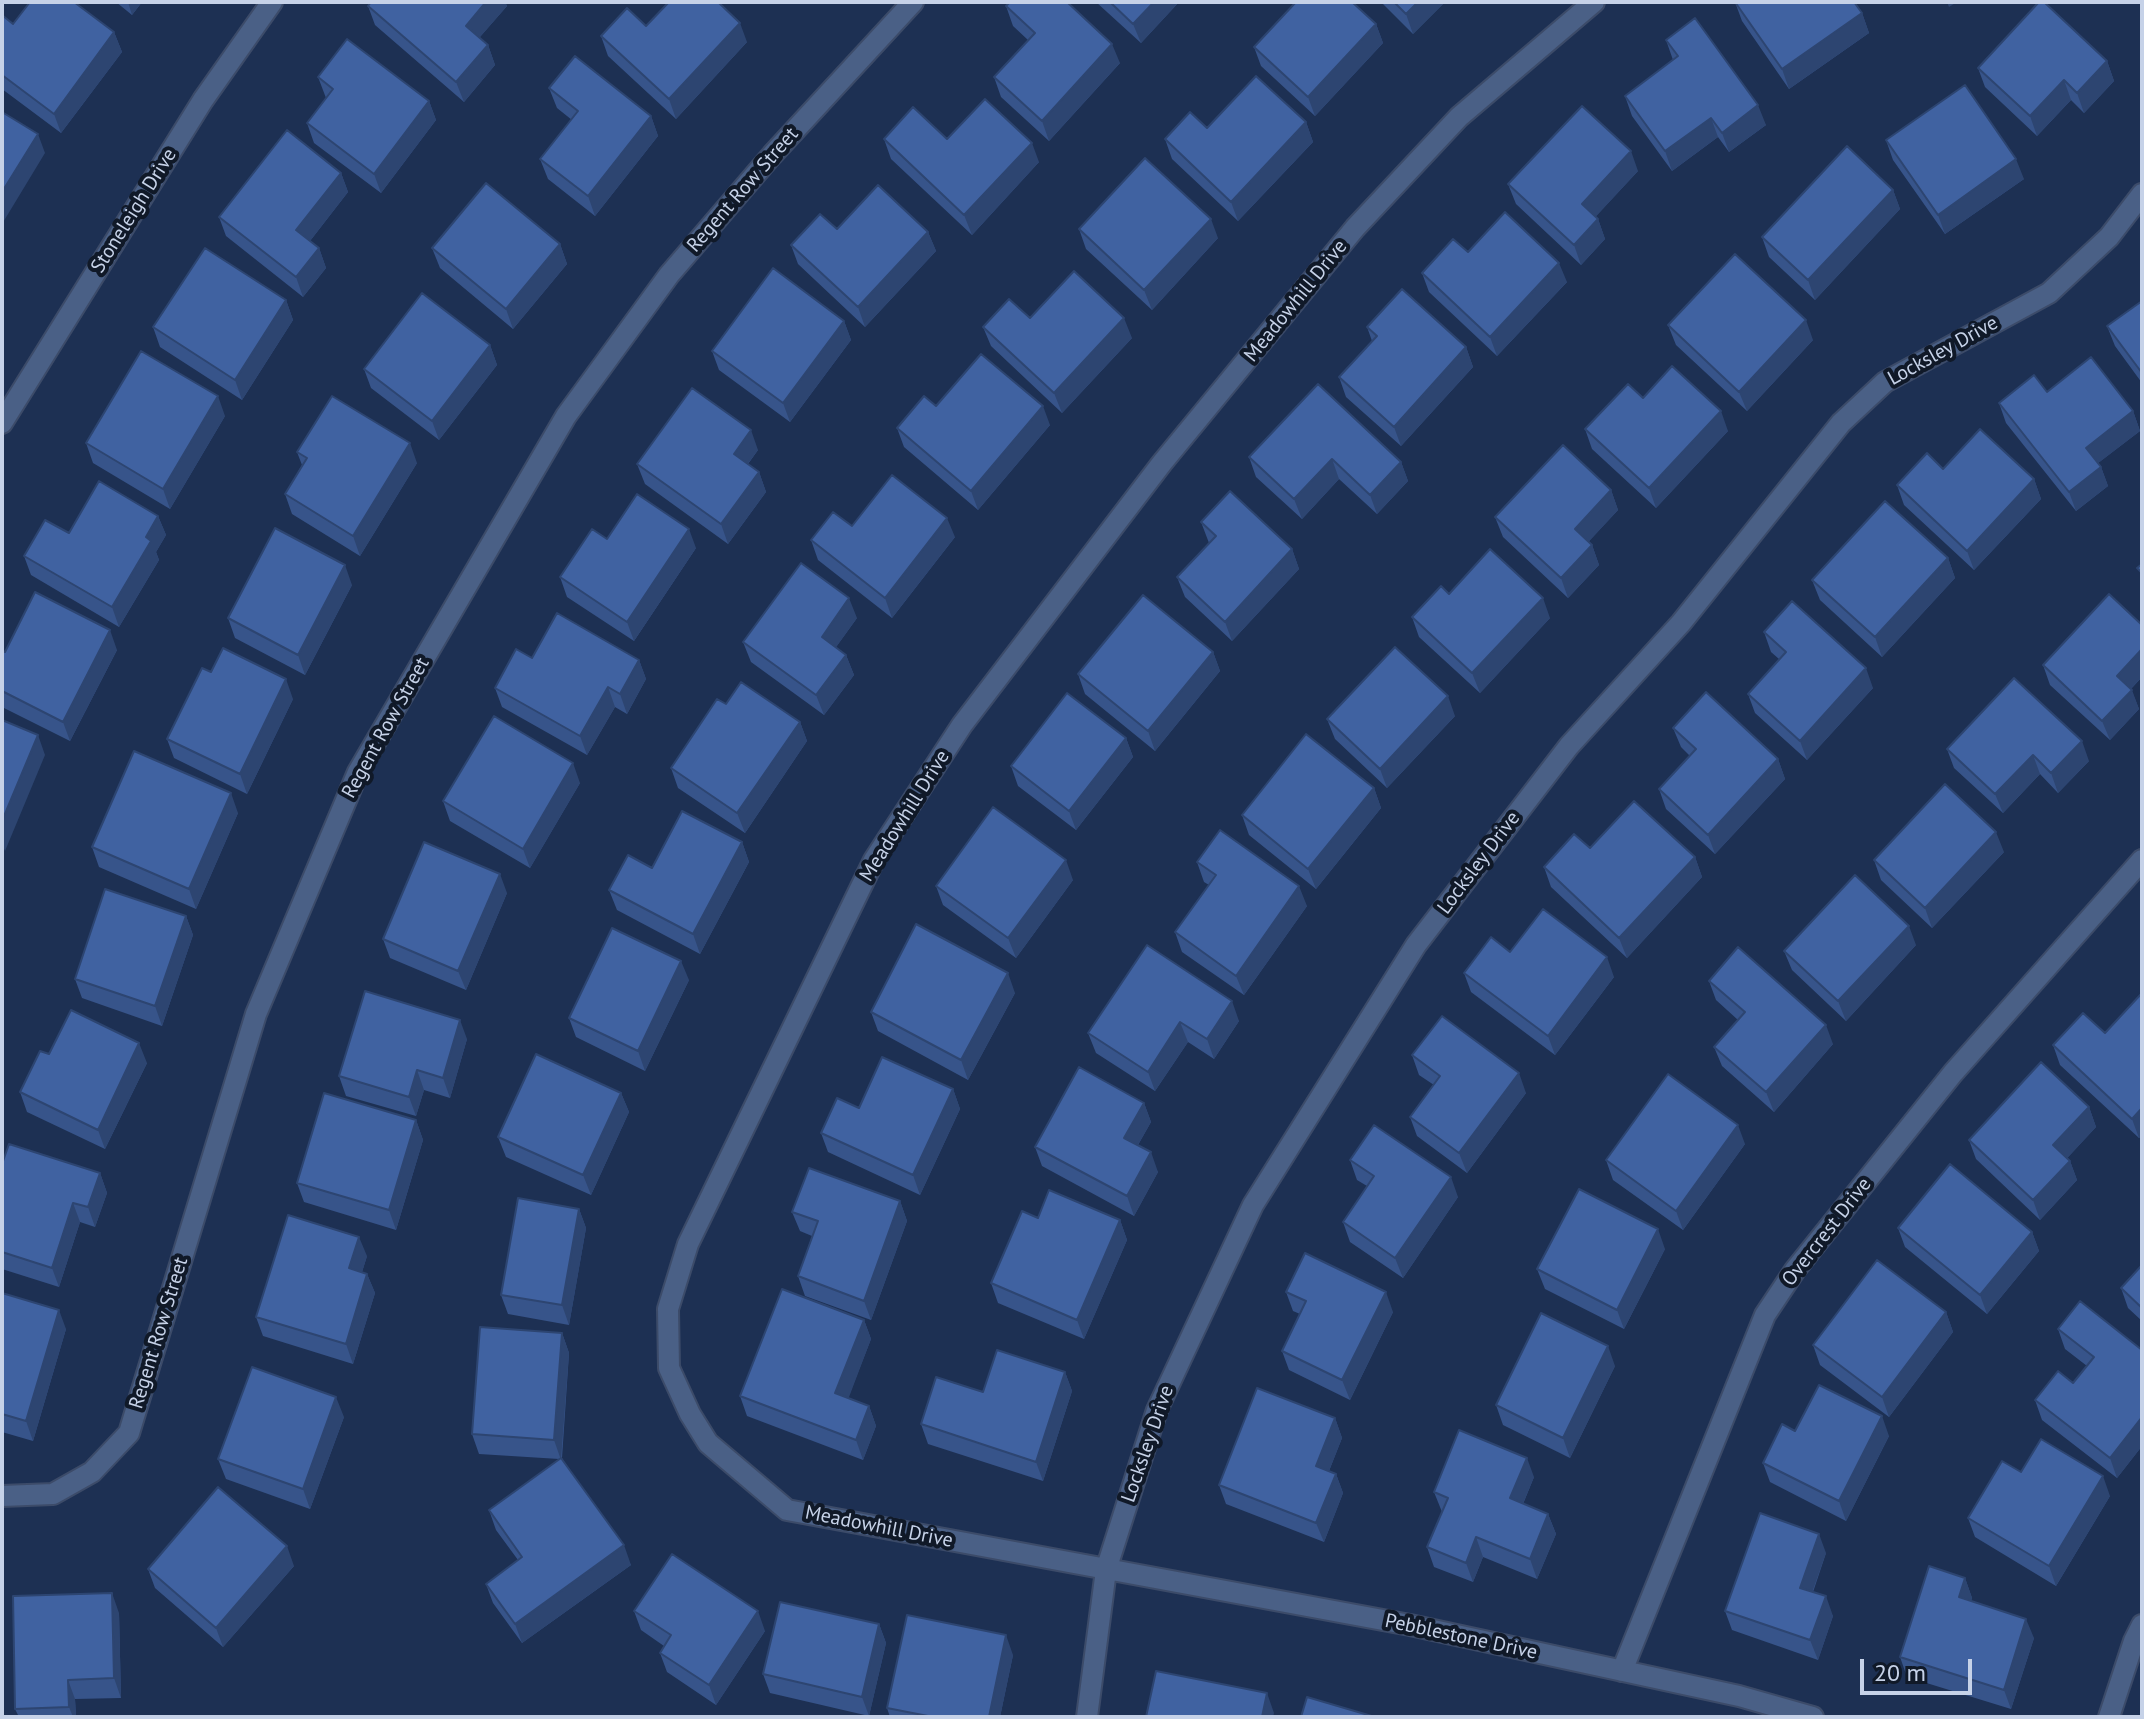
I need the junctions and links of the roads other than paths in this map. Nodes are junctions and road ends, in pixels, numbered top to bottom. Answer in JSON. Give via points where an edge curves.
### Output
{"nodes":[{"id":1,"x":272,"y":2,"type":"edge"},
{"id":2,"x":913,"y":2,"type":"edge"},
{"id":3,"x":1594,"y":2,"type":"edge"},
{"id":4,"x":2142,"y":194,"type":"edge"},
{"id":5,"x":2,"y":423,"type":"edge"},
{"id":6,"x":2142,"y":860,"type":"edge"},
{"id":7,"x":2,"y":1496,"type":"edge"},
{"id":8,"x":1106,"y":1570,"type":"junction"},
{"id":9,"x":2142,"y":1625,"type":"edge"},
{"id":10,"x":1622,"y":1671,"type":"junction"},
{"id":11,"x":1087,"y":1717,"type":"edge"},
{"id":12,"x":1813,"y":1717,"type":"edge"},
{"id":13,"x":2109,"y":1717,"type":"edge"}],
"edges":[{"from":1,"to":5,"type":"street","name":"Stoneleigh Drive","via":[[203,100]]},
{"from":2,"to":7,"type":"street","name":"Regent Row Street","via":[[669,275],[566,416],[358,772],[256,1014],[129,1433],[92,1472],[53,1494]]},
{"from":3,"to":8,"type":"street","name":"Meadowhill Drive","via":[[1459,117],[1355,228],[1162,463],[962,725],[874,860],[684,1257],[668,1309],[669,1368],[708,1443],[787,1510]]},
{"from":4,"to":8,"type":"street","name":"Locksley Drive","via":[[2109,237],[2049,293],[1885,382],[1841,423],[1681,623],[1569,746],[1416,945],[1253,1205],[1157,1410]]},
{"from":6,"to":10,"type":"street","name":"Overcrest Drive","via":[[1953,1073],[1765,1315]]},
{"from":8,"to":10,"type":"street","name":"Pebblestone Drive","via":[[1410,1625]]},
{"from":8,"to":11,"type":"street","name":"Locksley Drive"},
{"from":9,"to":13,"type":"street"},
{"from":10,"to":12,"type":"street","name":"Pebblestone Drive"}]}
